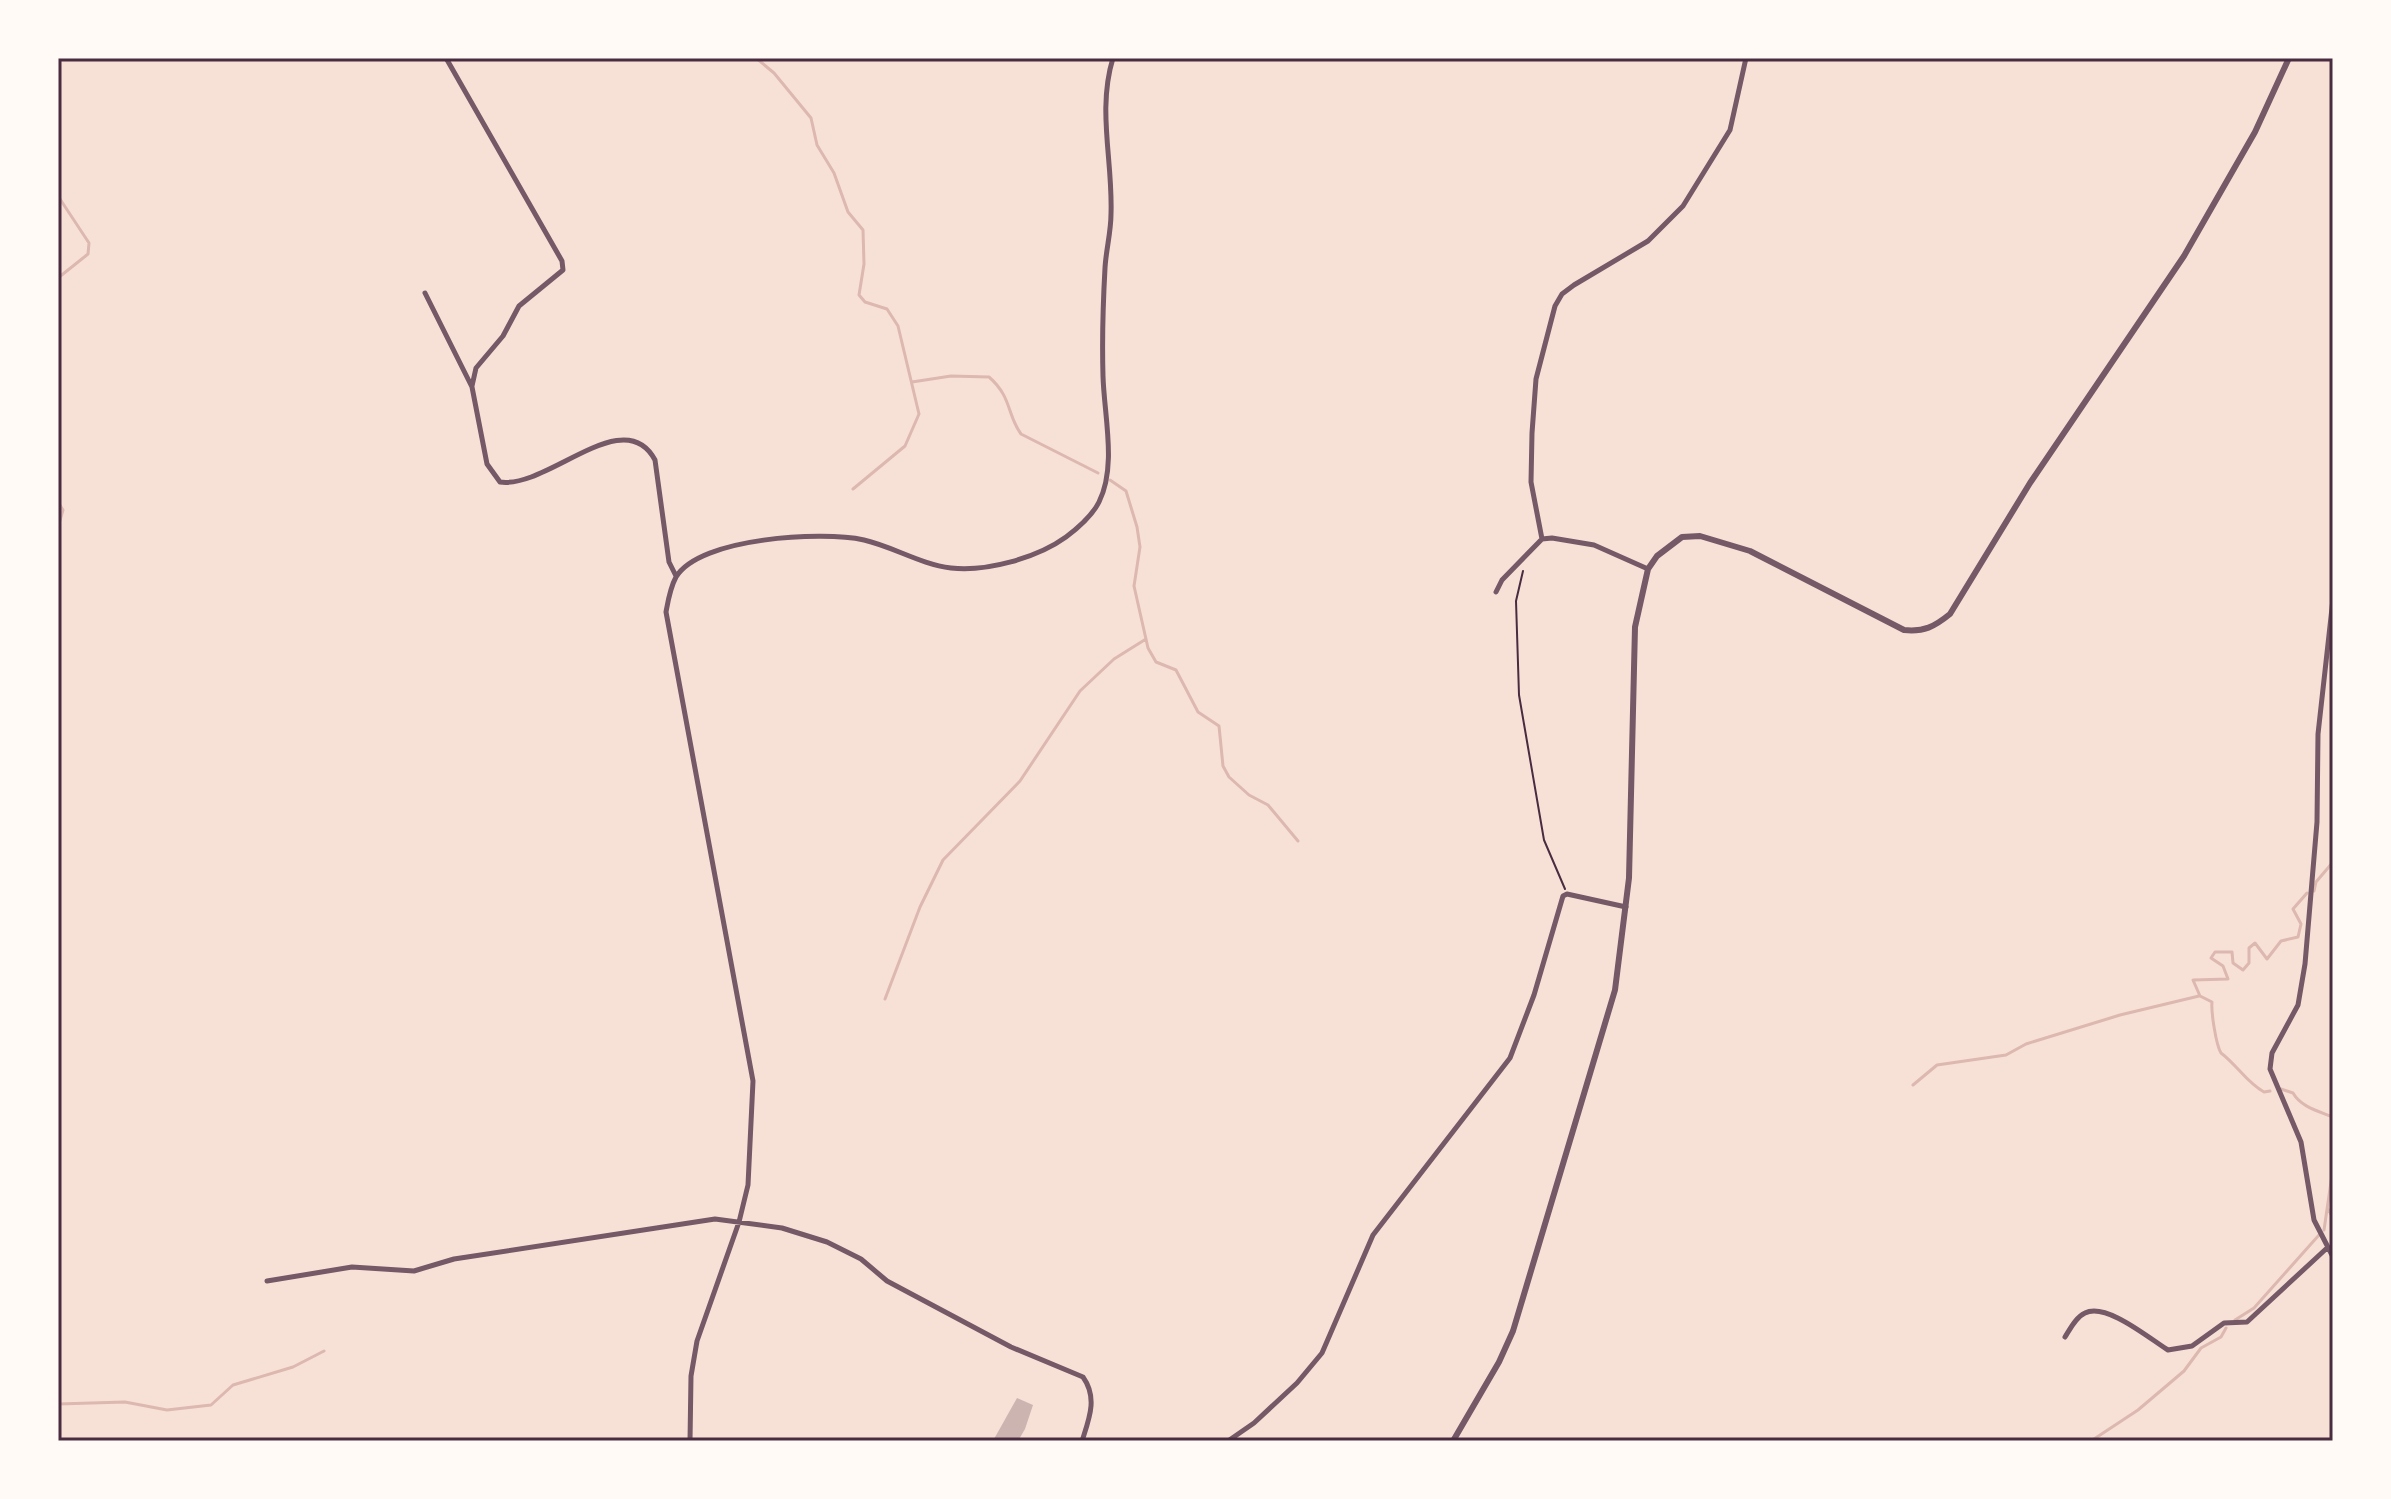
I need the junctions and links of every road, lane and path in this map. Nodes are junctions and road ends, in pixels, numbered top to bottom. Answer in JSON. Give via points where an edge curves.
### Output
{"nodes":[{"id":1,"x":446,"y":58,"type":"edge"},
{"id":2,"x":1113,"y":58,"type":"edge"},
{"id":3,"x":1746,"y":58,"type":"edge"},
{"id":4,"x":2289,"y":58,"type":"edge"},
{"id":5,"x":425,"y":293,"type":"dead end"},
{"id":6,"x":472,"y":387,"type":"junction"},
{"id":7,"x":1542,"y":539,"type":"junction"},
{"id":8,"x":1523,"y":562,"type":"junction"},
{"id":9,"x":1648,"y":569,"type":"junction"},
{"id":10,"x":676,"y":576,"type":"junction"},
{"id":11,"x":1496,"y":592,"type":"dead end"},
{"id":12,"x":2333,"y":599,"type":"edge"},
{"id":13,"x":1567,"y":894,"type":"junction"},
{"id":14,"x":1626,"y":907,"type":"junction"},
{"id":15,"x":739,"y":1222,"type":"junction"},
{"id":16,"x":2327,"y":1248,"type":"junction"},
{"id":17,"x":2333,"y":1257,"type":"edge"},
{"id":18,"x":267,"y":1281,"type":"dead end"},
{"id":19,"x":2065,"y":1337,"type":"dead end"},
{"id":20,"x":690,"y":1441,"type":"edge"},
{"id":21,"x":1082,"y":1441,"type":"edge"},
{"id":22,"x":1228,"y":1441,"type":"edge"},
{"id":23,"x":1453,"y":1441,"type":"edge"}],
"edges":[{"from":1,"to":6,"type":"street","via":[[563,270],[519,306],[476,368]]},
{"from":2,"to":10,"type":"street","via":[[1104,113],[1111,215],[1103,358],[1107,457],[1099,502],[1084,523],[1063,539],[990,566],[953,568],[865,540],[790,536],[722,551],[688,564]]},
{"from":3,"to":7,"type":"street","via":[[1730,130],[1683,206],[1648,241],[1574,285],[1555,306],[1536,379],[1532,433],[1531,482]]},
{"from":4,"to":9,"type":"street","via":[[2255,132],[2184,256],[2030,483],[1950,614],[1937,625],[1922,632],[1904,630],[1750,551],[1700,536],[1682,537]]},
{"from":5,"to":6,"type":"street"},
{"from":6,"to":10,"type":"street","via":[[487,464],[500,482],[513,484],[548,471],[617,438],[649,448]]},
{"from":7,"to":8,"type":"street"},
{"from":7,"to":9,"type":"street","via":[[1594,545]]},
{"from":8,"to":11,"type":"street"},
{"from":8,"to":13,"type":"path","via":[[1516,601],[1519,695],[1544,840]]},
{"from":9,"to":14,"type":"street","via":[[1635,627]]},
{"from":10,"to":15,"type":"street","via":[[666,612],[753,1081],[748,1185]]},
{"from":12,"to":16,"type":"street","via":[[2320,710],[2305,964],[2298,1005],[2270,1062],[2276,1091],[2301,1142],[2310,1204]]},
{"from":13,"to":14,"type":"street"},
{"from":13,"to":22,"type":"street","via":[[1559,902],[1534,995],[1510,1058],[1373,1235],[1322,1353],[1297,1383]]},
{"from":14,"to":23,"type":"street","via":[[1601,1045],[1517,1317],[1499,1362]]},
{"from":15,"to":18,"type":"street","via":[[715,1219],[454,1259],[414,1271],[352,1267]]},
{"from":15,"to":20,"type":"street","via":[[697,1341]]},
{"from":15,"to":21,"type":"street","via":[[827,1242],[861,1259],[887,1281],[1011,1347],[1083,1377],[1092,1402]]},
{"from":16,"to":17,"type":"street"},
{"from":16,"to":19,"type":"street","via":[[2247,1322],[2224,1323],[2192,1346],[2168,1350],[2108,1312],[2094,1310],[2083,1313]]}]}
